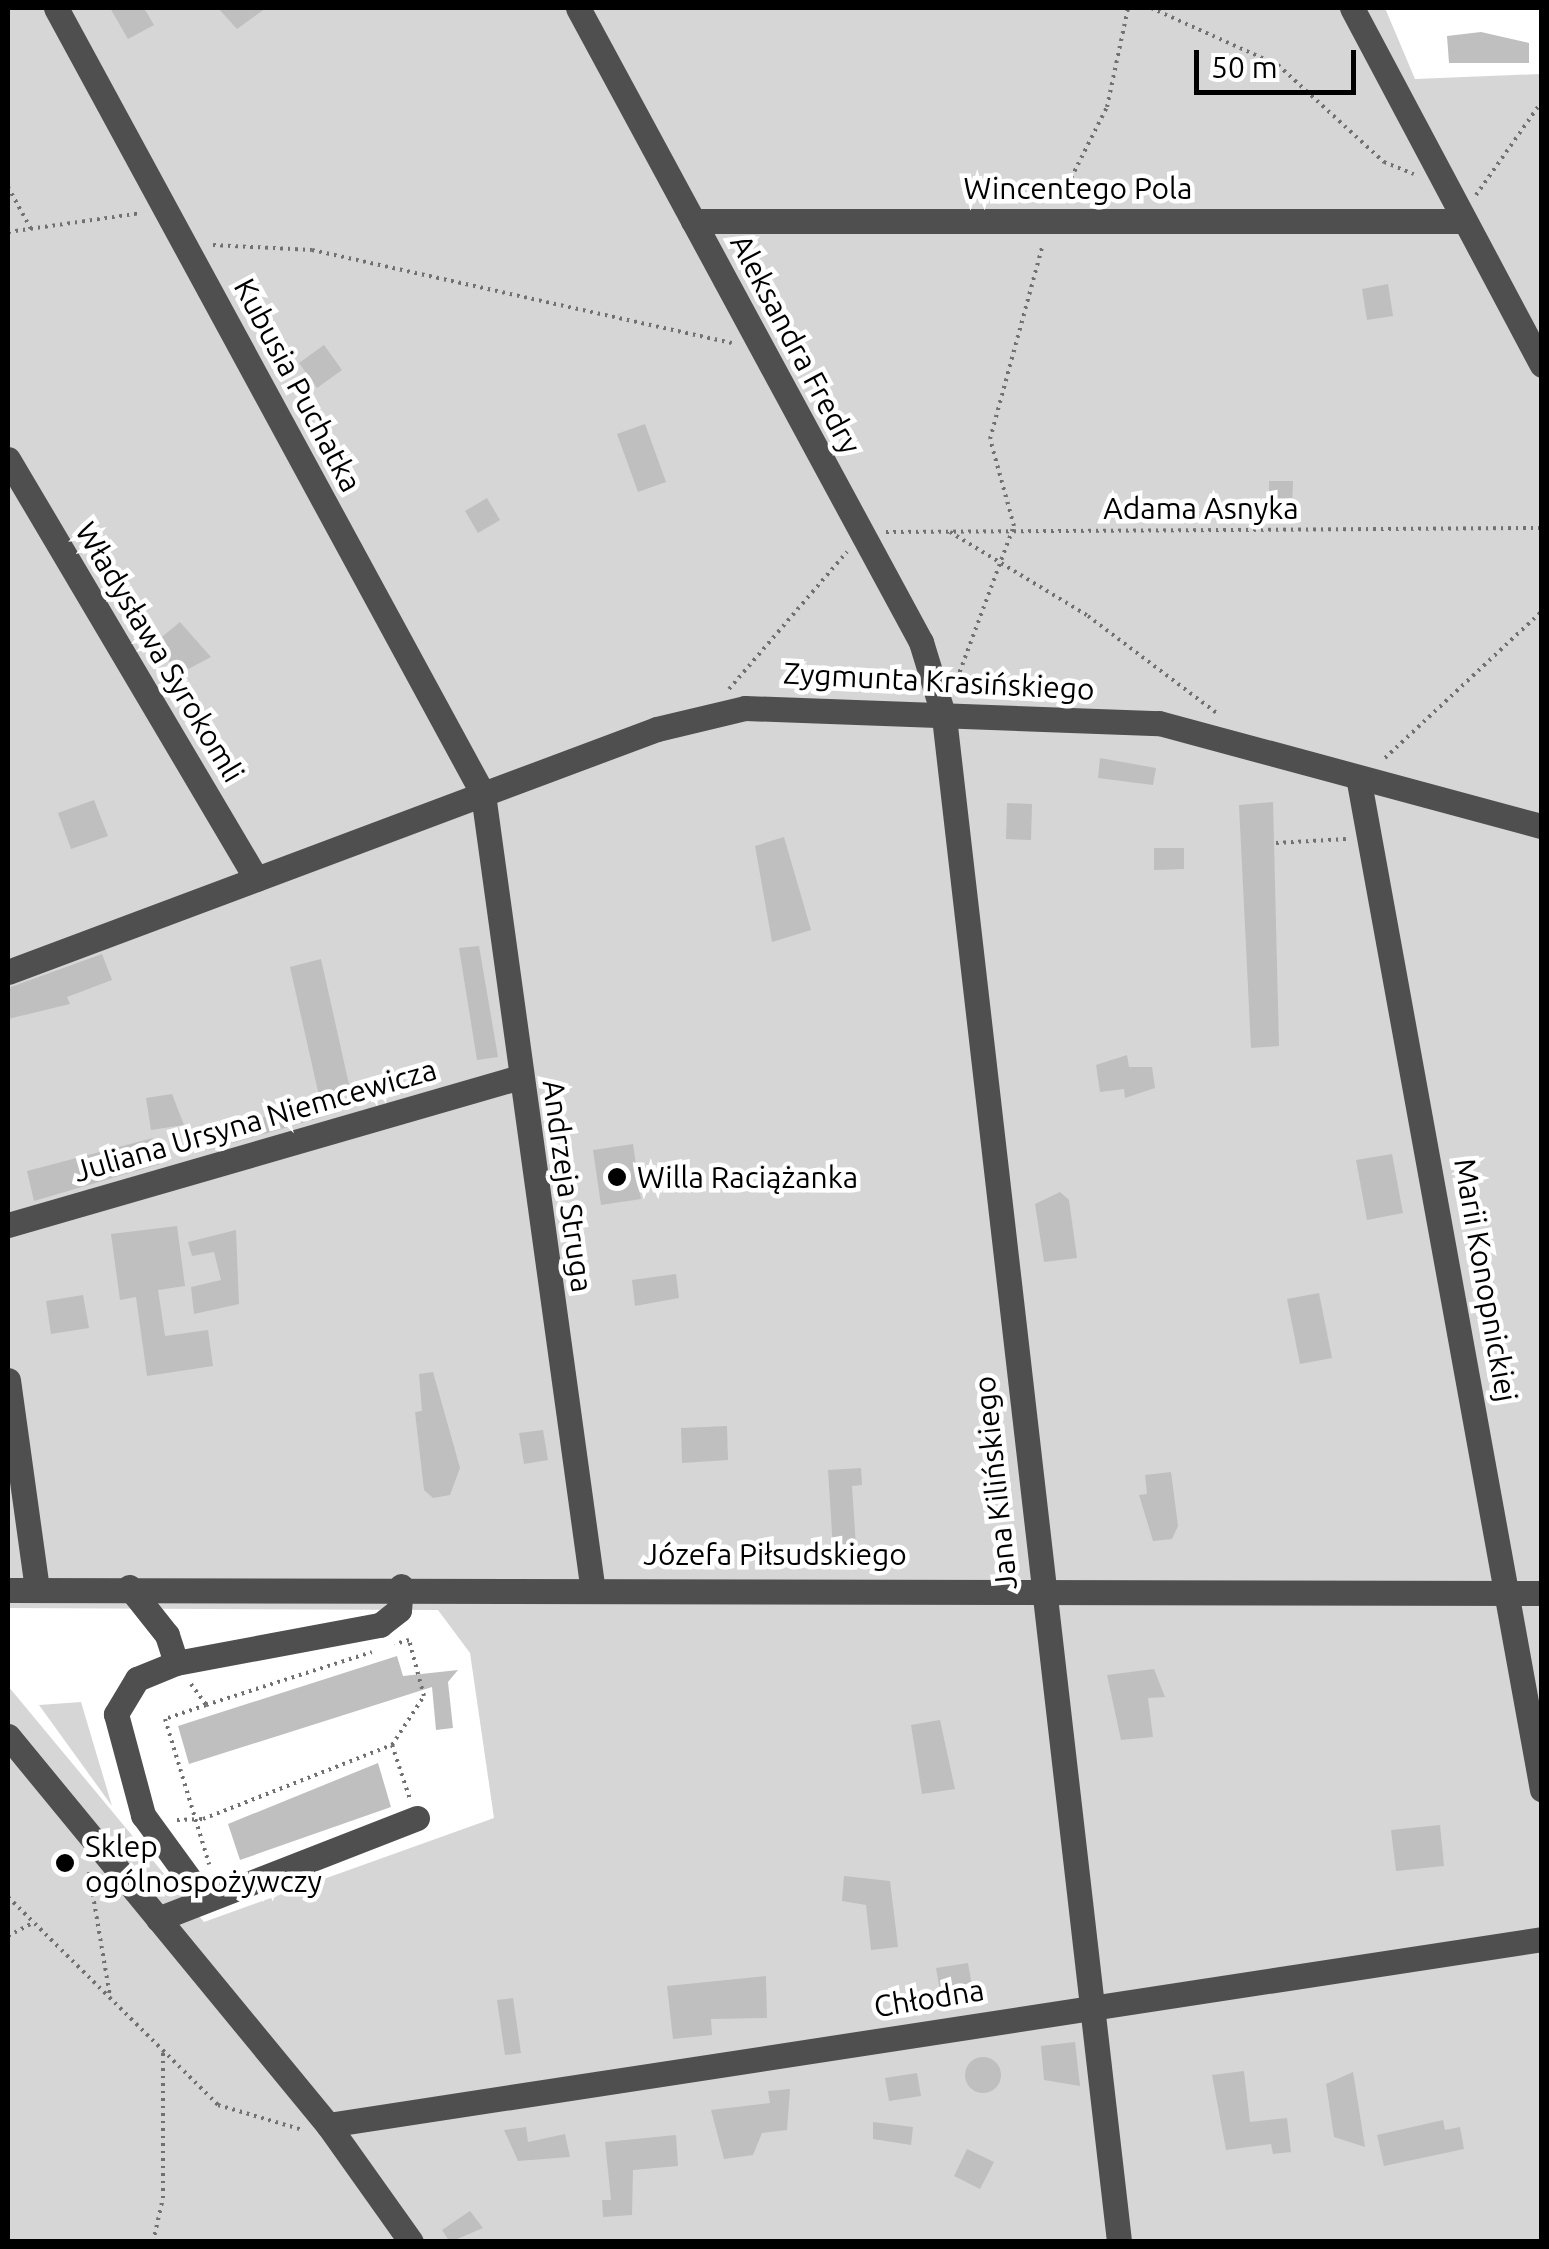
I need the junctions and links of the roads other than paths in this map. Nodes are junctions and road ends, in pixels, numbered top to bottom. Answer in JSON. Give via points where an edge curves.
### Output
{"nodes":[{"id":1,"x":56,"y":8,"type":"edge"},
{"id":2,"x":578,"y":8,"type":"edge"},
{"id":3,"x":1352,"y":8,"type":"edge"},
{"id":4,"x":693,"y":221,"type":"junction"},
{"id":5,"x":1462,"y":221,"type":"junction"},
{"id":6,"x":1542,"y":365,"type":"edge"},
{"id":7,"x":8,"y":459,"type":"edge"},
{"id":8,"x":944,"y":716,"type":"junction"},
{"id":9,"x":1359,"y":782,"type":"junction"},
{"id":10,"x":482,"y":794,"type":"junction"},
{"id":11,"x":1542,"y":826,"type":"edge"},
{"id":12,"x":256,"y":878,"type":"junction"},
{"id":13,"x":12,"y":962,"type":"edge"},
{"id":14,"x":520,"y":1077,"type":"junction"},
{"id":15,"x":8,"y":1225,"type":"edge"},
{"id":16,"x":8,"y":1380,"type":"edge"},
{"id":17,"x":592,"y":1585,"type":"junction"},
{"id":18,"x":401,"y":1586,"type":"junction"},
{"id":19,"x":129,"y":1587,"type":"junction"},
{"id":20,"x":1039,"y":1587,"type":"junction"},
{"id":21,"x":37,"y":1588,"type":"junction"},
{"id":22,"x":8,"y":1590,"type":"edge"},
{"id":23,"x":1507,"y":1593,"type":"junction"},
{"id":24,"x":1542,"y":1593,"type":"edge"},
{"id":25,"x":176,"y":1663,"type":"junction"},
{"id":26,"x":8,"y":1736,"type":"edge"},
{"id":27,"x":1542,"y":1790,"type":"edge"},
{"id":28,"x":417,"y":1818,"type":"road end"},
{"id":29,"x":211,"y":1896,"type":"junction"},
{"id":30,"x":158,"y":1919,"type":"junction"},
{"id":31,"x":1542,"y":1939,"type":"edge"},
{"id":32,"x":1090,"y":2006,"type":"junction"},
{"id":33,"x":322,"y":2129,"type":"junction"},
{"id":34,"x":411,"y":2242,"type":"edge"},
{"id":35,"x":1119,"y":2242,"type":"edge"}],
"edges":[{"from":1,"to":10,"type":"street","name":"Kubusia Puchatka"},
{"from":2,"to":4,"type":"street","name":"Aleksandra Fredry"},
{"from":3,"to":5,"type":"street"},
{"from":4,"to":5,"type":"street","name":"Wincentego Pola"},
{"from":4,"to":8,"type":"street","name":"Aleksandra Fredry","via":[[921,642]]},
{"from":5,"to":6,"type":"street"},
{"from":7,"to":12,"type":"street","name":"Władysława Syrokomli"},
{"from":8,"to":9,"type":"street","name":"Zygmunta Krasińskiego","via":[[1159,723]]},
{"from":8,"to":10,"type":"street","name":"Zygmunta Krasińskiego","via":[[789,704],[706,714]]},
{"from":8,"to":20,"type":"street","name":"Jana Kilińskiego"},
{"from":9,"to":11,"type":"street","name":"Zygmunta Krasińskiego"},
{"from":9,"to":23,"type":"street","name":"Marii Konopnickiej"},
{"from":10,"to":12,"type":"street","name":"Zygmunta Krasińskiego"},
{"from":10,"to":14,"type":"street","name":"Andrzeja Struga"},
{"from":12,"to":13,"type":"street","name":"Zygmunta Krasińskiego"},
{"from":14,"to":15,"type":"street","name":"Juliana Ursyna Niemcewicza"},
{"from":14,"to":17,"type":"street","name":"Andrzeja Struga"},
{"from":16,"to":21,"type":"street"},
{"from":17,"to":18,"type":"street","name":"Józefa Piłsudskiego"},
{"from":17,"to":20,"type":"street","name":"Józefa Piłsudskiego"},
{"from":18,"to":19,"type":"street","name":"Józefa Piłsudskiego"},
{"from":18,"to":25,"type":"street","via":[[399,1610],[380,1625]]},
{"from":19,"to":21,"type":"street","name":"Józefa Piłsudskiego"},
{"from":19,"to":25,"type":"street","via":[[168,1635]]},
{"from":20,"to":23,"type":"street","name":"Józefa Piłsudskiego"},
{"from":20,"to":32,"type":"street","name":"Jana Kilińskiego"},
{"from":21,"to":22,"type":"street","name":"Józefa Piłsudskiego"},
{"from":23,"to":24,"type":"street","name":"Józefa Piłsudskiego"},
{"from":23,"to":27,"type":"street","name":"Marii Konopnickiej"},
{"from":25,"to":29,"type":"street","via":[[137,1679],[116,1714],[148,1821]]},
{"from":26,"to":30,"type":"street"},
{"from":28,"to":29,"type":"street"},
{"from":29,"to":30,"type":"street"},
{"from":30,"to":33,"type":"street"},
{"from":31,"to":32,"type":"street","name":"Chłodna"},
{"from":32,"to":33,"type":"street","name":"Chłodna"},
{"from":32,"to":35,"type":"street","name":"Jana Kilińskiego"},
{"from":33,"to":34,"type":"street"}]}
